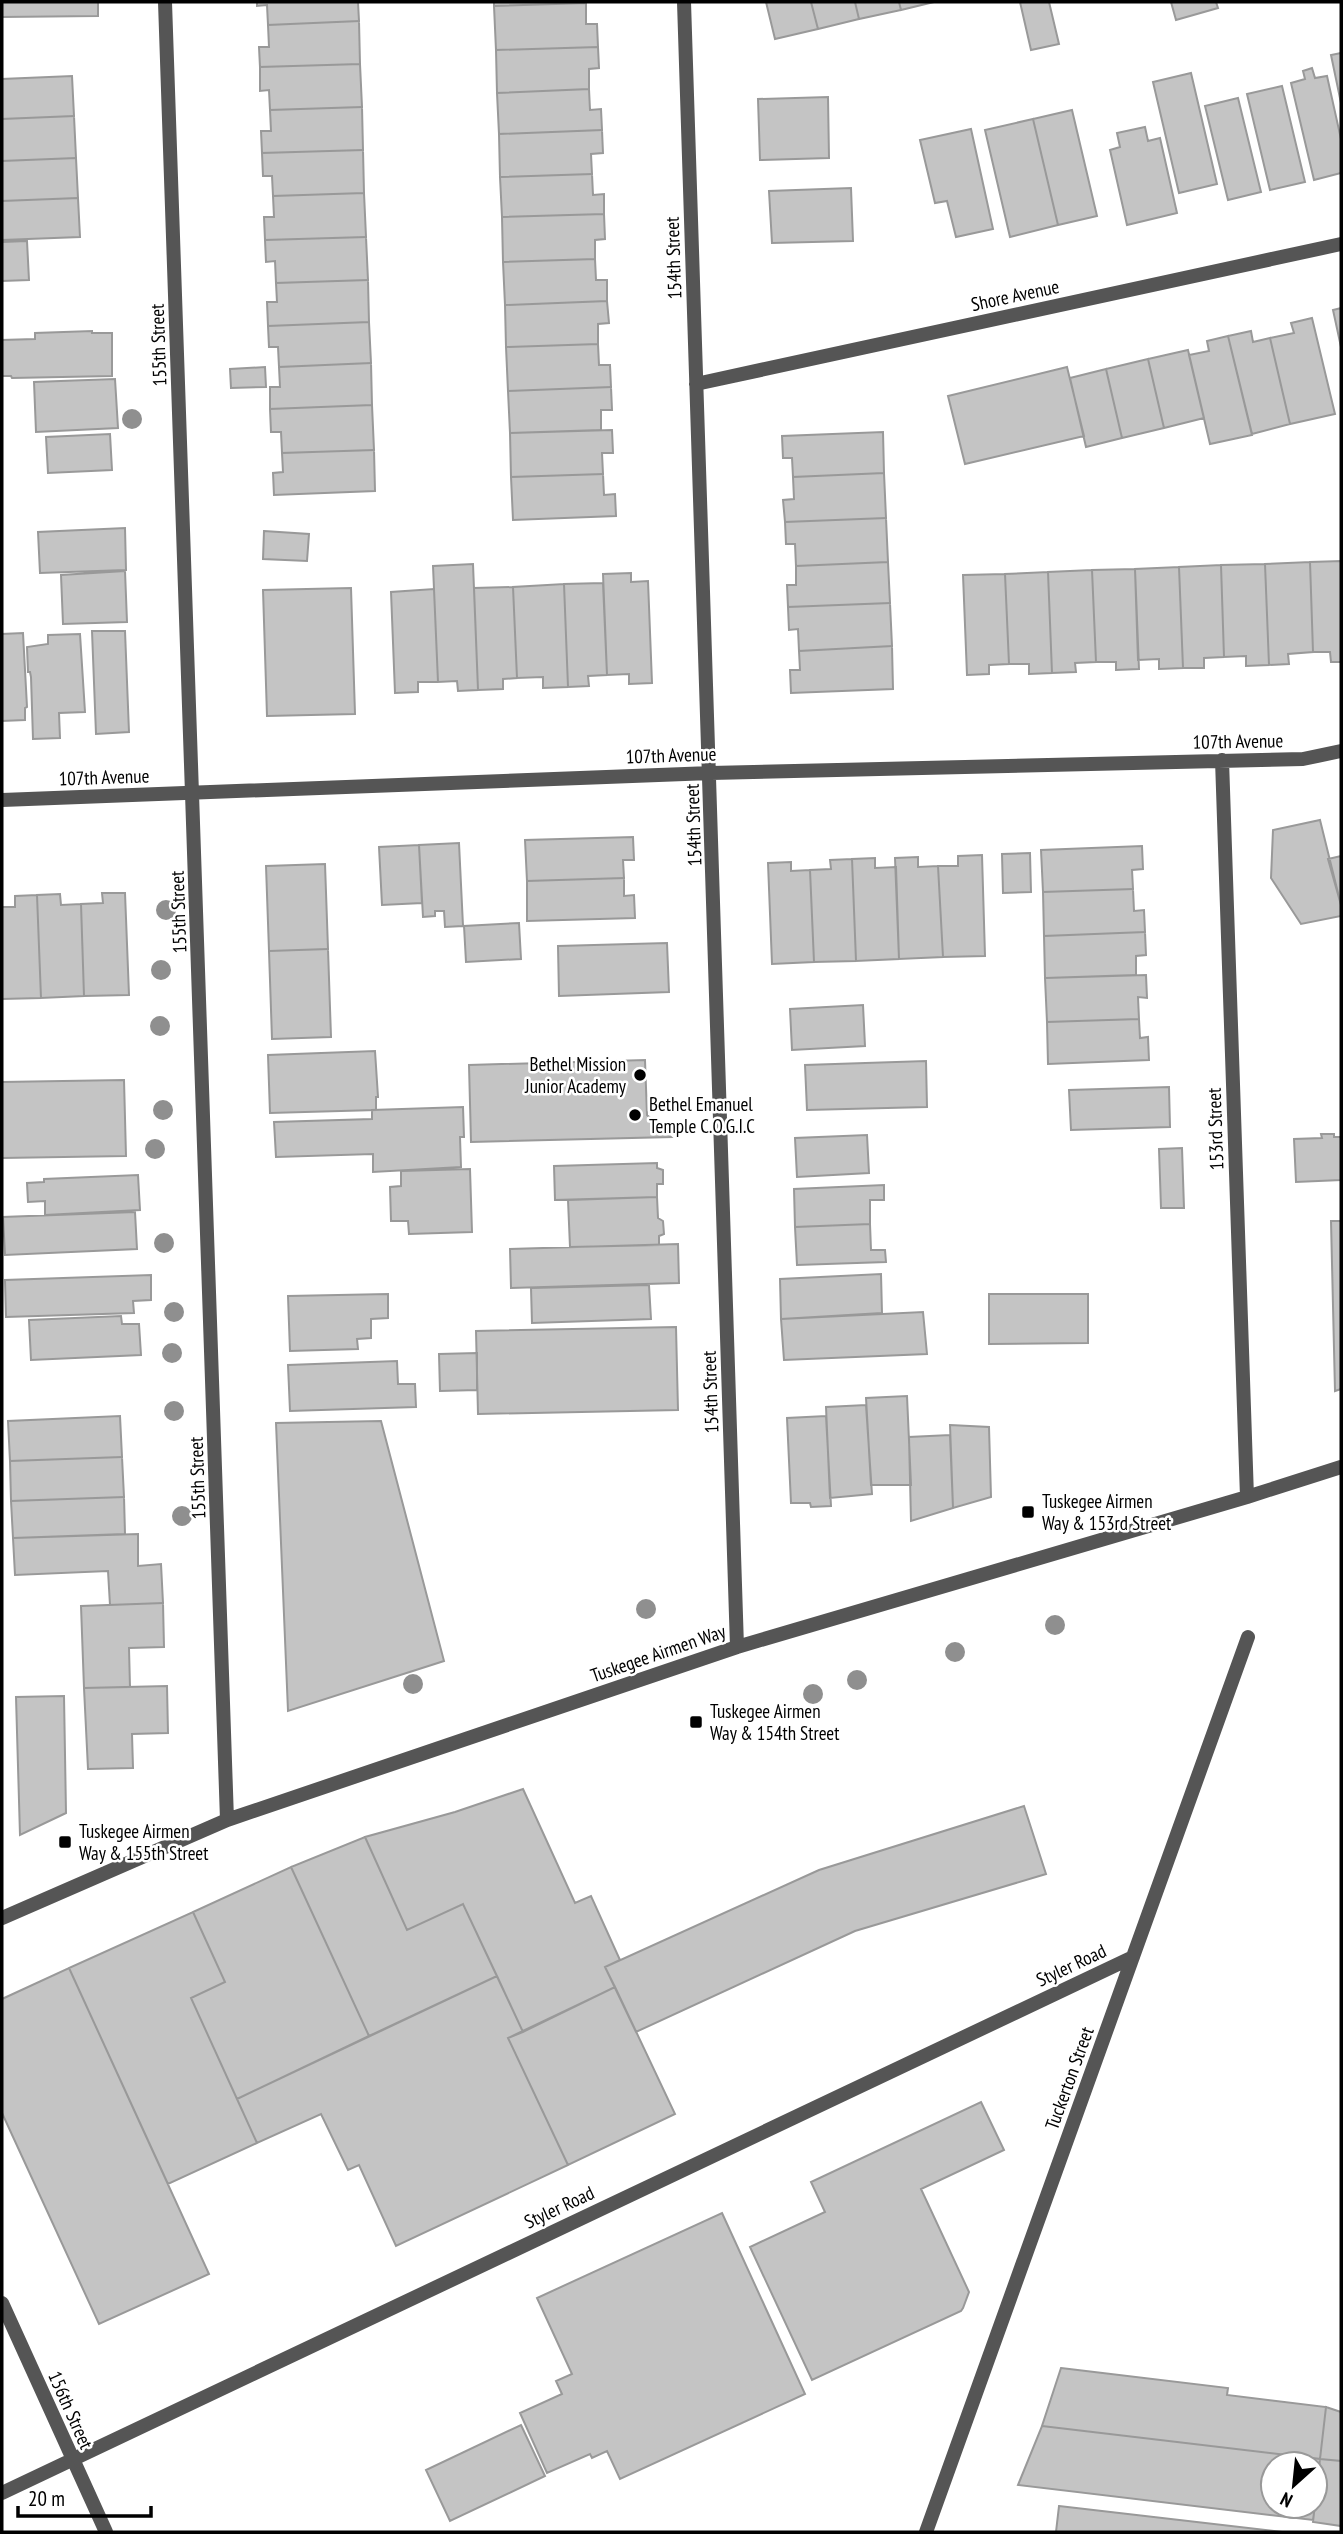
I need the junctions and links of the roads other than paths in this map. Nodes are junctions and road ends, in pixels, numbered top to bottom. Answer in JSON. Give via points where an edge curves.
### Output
{"nodes":[{"id":1,"x":165,"y":2,"type":"edge"},
{"id":2,"x":684,"y":2,"type":"edge"},
{"id":3,"x":1341,"y":244,"type":"edge"},
{"id":4,"x":696,"y":384,"type":"junction"},
{"id":5,"x":1341,"y":751,"type":"edge"},
{"id":6,"x":1222,"y":760,"type":"junction"},
{"id":7,"x":711,"y":773,"type":"junction"},
{"id":8,"x":194,"y":793,"type":"junction"},
{"id":9,"x":2,"y":800,"type":"edge"},
{"id":10,"x":1341,"y":1467,"type":"edge"},
{"id":11,"x":1247,"y":1497,"type":"junction"},
{"id":12,"x":1248,"y":1637,"type":"dead end"},
{"id":13,"x":737,"y":1647,"type":"junction"},
{"id":14,"x":227,"y":1820,"type":"junction"},
{"id":15,"x":2,"y":1918,"type":"edge"},
{"id":16,"x":1133,"y":1957,"type":"junction"},
{"id":17,"x":2,"y":2303,"type":"edge"},
{"id":18,"x":72,"y":2459,"type":"junction"},
{"id":19,"x":2,"y":2493,"type":"edge"},
{"id":20,"x":106,"y":2532,"type":"edge"},
{"id":21,"x":926,"y":2532,"type":"edge"}],
"edges":[{"from":1,"to":8,"type":"street","name":"155th Street"},
{"from":2,"to":4,"type":"street","name":"154th Street"},
{"from":3,"to":4,"type":"street","name":"Shore Avenue"},
{"from":4,"to":7,"type":"street","name":"154th Street"},
{"from":5,"to":6,"type":"street","name":"107th Avenue","via":[[1303,759]]},
{"from":6,"to":7,"type":"street","name":"107th Avenue"},
{"from":6,"to":11,"type":"street","name":"153rd Street"},
{"from":7,"to":8,"type":"street","name":"107th Avenue"},
{"from":7,"to":13,"type":"street","name":"154th Street"},
{"from":8,"to":9,"type":"street","name":"107th Avenue"},
{"from":8,"to":14,"type":"street","name":"155th Street"},
{"from":10,"to":11,"type":"street","name":"Tuskegee Airmen Way"},
{"from":11,"to":13,"type":"street","name":"Tuskegee Airmen Way"},
{"from":12,"to":16,"type":"street","name":"Tuckerton Street"},
{"from":13,"to":14,"type":"street","name":"Tuskegee Airmen Way"},
{"from":14,"to":15,"type":"street","name":"Tuskegee Airmen Way"},
{"from":16,"to":18,"type":"street","name":"Styler Road"},
{"from":16,"to":21,"type":"street","name":"Tuckerton Street"},
{"from":17,"to":18,"type":"street","name":"156th Street"},
{"from":18,"to":19,"type":"street","name":"Styler Road"},
{"from":18,"to":20,"type":"street","name":"156th Street"}]}
